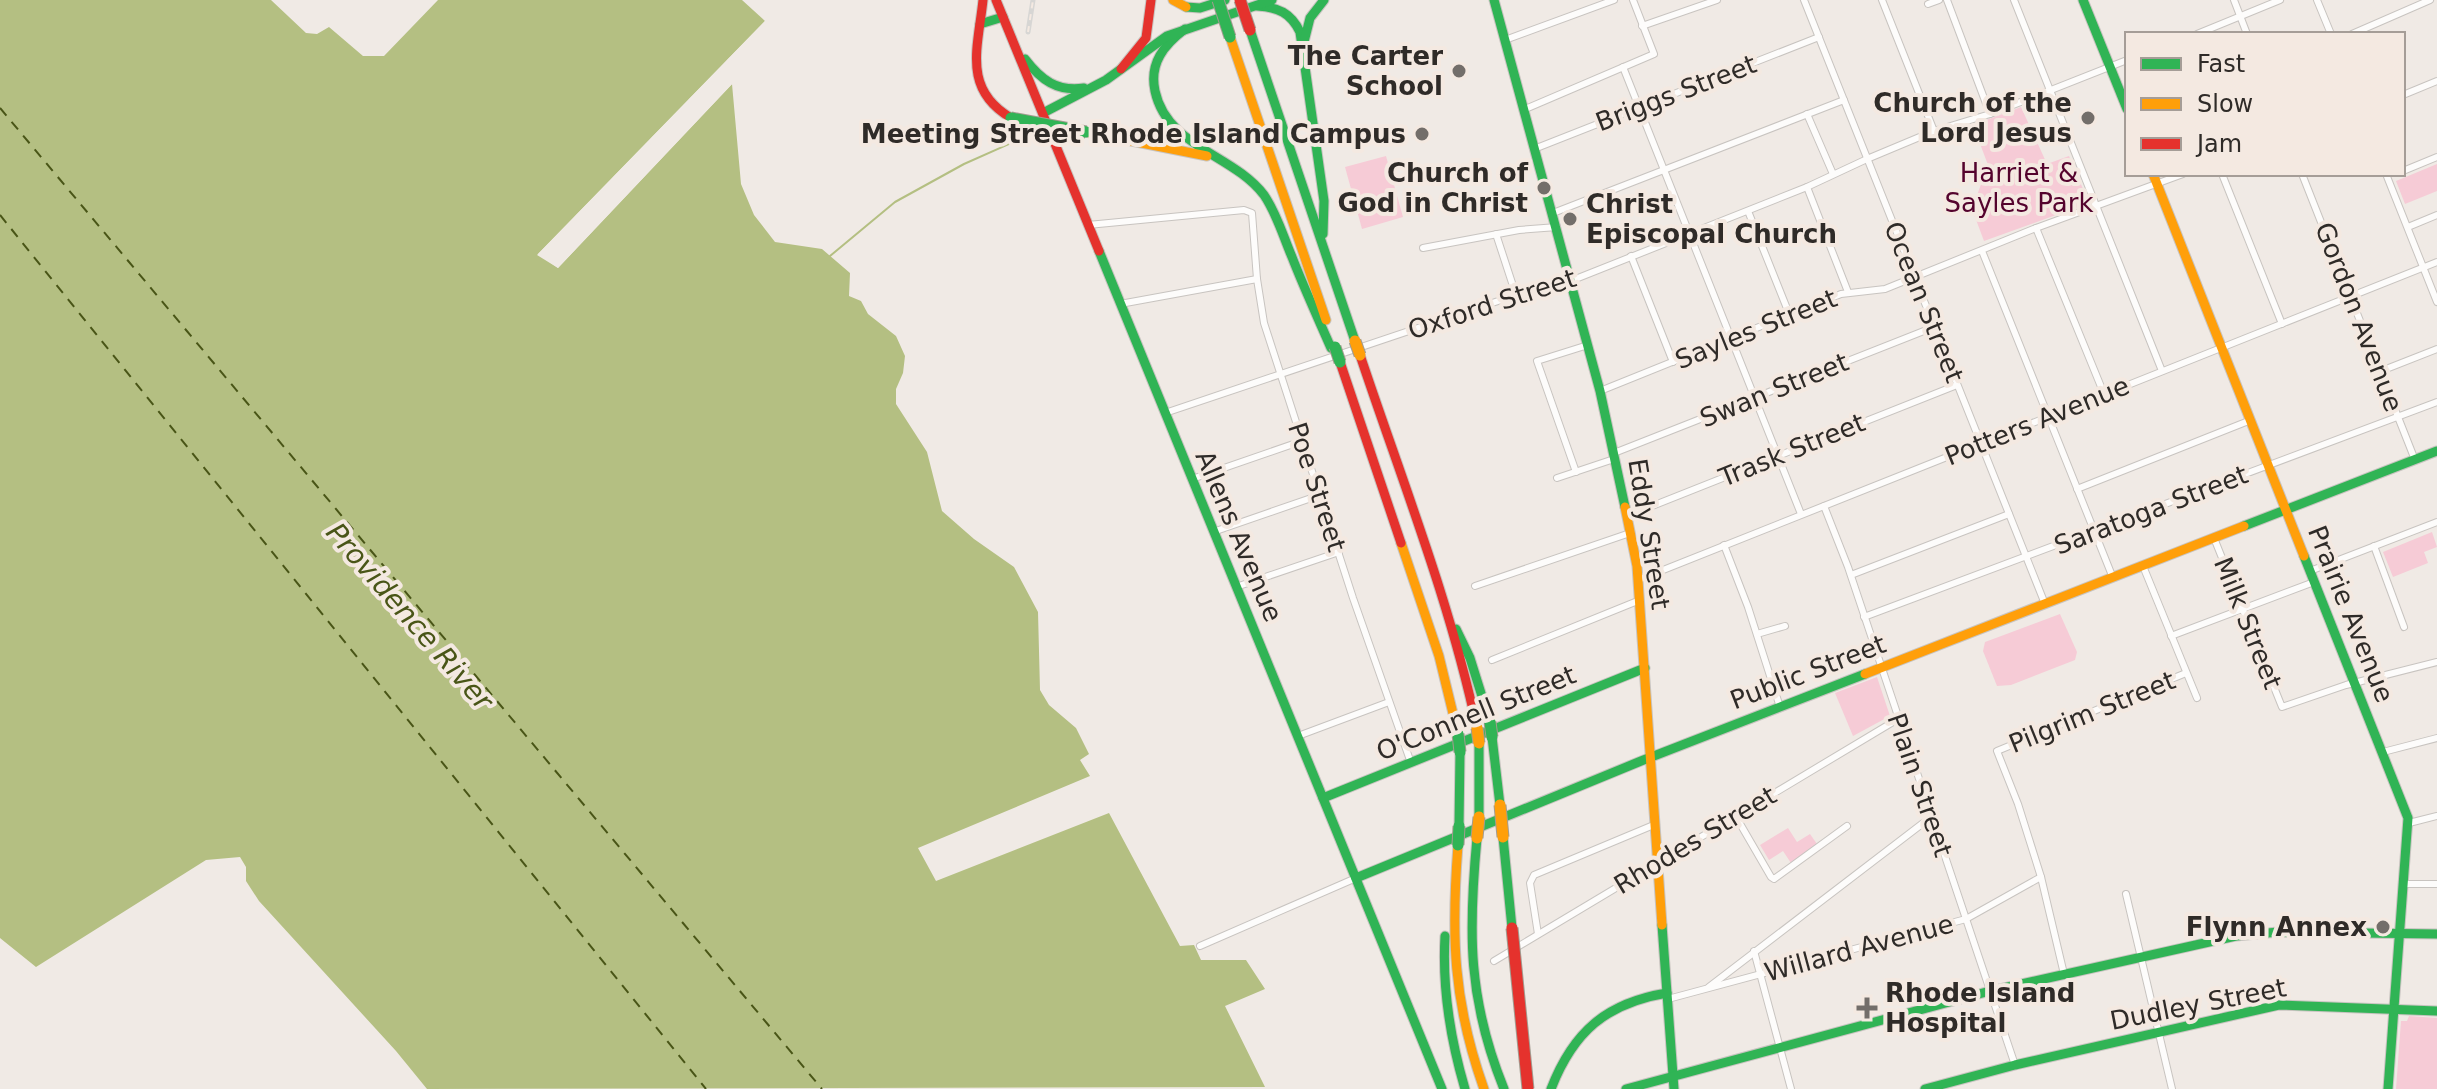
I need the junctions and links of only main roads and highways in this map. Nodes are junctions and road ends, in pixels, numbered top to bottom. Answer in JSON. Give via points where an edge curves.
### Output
{"nodes":[{"id":1,"x":983,"y":0,"type":"edge"},
{"id":2,"x":996,"y":0,"type":"edge"},
{"id":3,"x":1151,"y":0,"type":"edge"},
{"id":4,"x":1173,"y":0,"type":"edge"},
{"id":5,"x":1218,"y":0,"type":"edge"},
{"id":6,"x":1225,"y":0,"type":"edge"},
{"id":7,"x":1240,"y":0,"type":"edge"},
{"id":8,"x":1272,"y":0,"type":"edge"},
{"id":9,"x":1324,"y":0,"type":"edge"},
{"id":10,"x":1494,"y":0,"type":"edge"},
{"id":11,"x":2083,"y":0,"type":"edge"},
{"id":12,"x":1257,"y":6,"type":"junction"},
{"id":13,"x":1003,"y":17,"type":"junction"},
{"id":14,"x":980,"y":24,"type":"junction"},
{"id":15,"x":1185,"y":29,"type":"junction"},
{"id":16,"x":1015,"y":48,"type":"junction"},
{"id":17,"x":1304,"y":58,"type":"junction"},
{"id":18,"x":1121,"y":69,"type":"junction"},
{"id":19,"x":1098,"y":85,"type":"junction"},
{"id":20,"x":2125,"y":104,"type":"edge"},
{"id":21,"x":1043,"y":113,"type":"junction"},
{"id":22,"x":1232,"y":166,"type":"junction"},
{"id":23,"x":2155,"y":179,"type":"edge"},
{"id":24,"x":1323,"y":245,"type":"junction"},
{"id":25,"x":1333,"y":347,"type":"junction"},
{"id":26,"x":2437,"y":451,"type":"edge"},
{"id":27,"x":2285,"y":510,"type":"junction"},
{"id":28,"x":1445,"y":609,"type":"junction"},
{"id":29,"x":1645,"y":668,"type":"junction"},
{"id":30,"x":1652,"y":757,"type":"junction"},
{"id":31,"x":1323,"y":798,"type":"junction"},
{"id":32,"x":1356,"y":878,"type":"junction"},
{"id":33,"x":1453,"y":896,"type":"junction"},
{"id":34,"x":2400,"y":933,"type":"junction"},
{"id":35,"x":2437,"y":934,"type":"edge"},
{"id":36,"x":1668,"y":996,"type":"junction"},
{"id":37,"x":2394,"y":1008,"type":"junction"},
{"id":38,"x":2437,"y":1011,"type":"edge"},
{"id":39,"x":1673,"y":1083,"type":"edge"},
{"id":40,"x":1442,"y":1089,"type":"edge"},
{"id":41,"x":1465,"y":1089,"type":"edge"},
{"id":42,"x":1484,"y":1089,"type":"edge"},
{"id":43,"x":1504,"y":1089,"type":"edge"},
{"id":44,"x":1528,"y":1089,"type":"edge"},
{"id":45,"x":1551,"y":1089,"type":"edge"},
{"id":46,"x":1626,"y":1089,"type":"edge"},
{"id":47,"x":1925,"y":1089,"type":"edge"},
{"id":48,"x":2388,"y":1089,"type":"edge"}],
"edges":[{"from":1,"to":14,"type":"main road"},
{"from":2,"to":13,"type":"main road","name":"Allens Avenue"},
{"from":3,"to":18,"type":"main road","via":[[1146,38]]},
{"from":4,"to":6,"type":"main road","via":[[1200,8]]},
{"from":5,"to":25,"type":"main road","bridge":true},
{"from":7,"to":24,"type":"main road","bridge":true},
{"from":8,"to":12,"type":"main road"},
{"from":9,"to":17,"type":"main road","via":[[1308,25]]},
{"from":10,"to":29,"type":"main road","name":"Eddy Street","via":[[1600,391],[1638,580]]},
{"from":11,"to":20,"type":"main road"},
{"from":12,"to":15,"type":"main road"},
{"from":12,"to":17,"type":"main road","via":[[1291,16]]},
{"from":13,"to":14,"type":"main road"},
{"from":13,"to":16,"type":"main road","name":"Allens Avenue"},
{"from":14,"to":22,"type":"main road","bridge":true,"via":[[979,85],[990,105],[1011,118],[1195,153]]},
{"from":15,"to":18,"type":"main road","via":[[1161,39]]},
{"from":15,"to":22,"type":"main road","via":[[1156,57],[1157,99],[1185,137]]},
{"from":16,"to":19,"type":"main road","via":[[1056,88]]},
{"from":16,"to":21,"type":"main road","name":"Allens Avenue"},
{"from":17,"to":24,"type":"main road","via":[[1324,201]]},
{"from":18,"to":19,"type":"main road"},
{"from":19,"to":21,"type":"main road"},
{"from":21,"to":31,"type":"main road","name":"Allens Avenue"},
{"from":22,"to":25,"type":"main road","via":[[1269,205]]},
{"from":23,"to":27,"type":"main road","name":"Prairie Avenue"},
{"from":24,"to":28,"type":"main road","bridge":true},
{"from":25,"to":33,"type":"main road","bridge":true,"via":[[1439,656],[1458,734]]},
{"from":26,"to":27,"type":"main road","name":"Public Street"},
{"from":27,"to":30,"type":"main road","name":"Public Street"},
{"from":27,"to":34,"type":"main road","name":"Prairie Avenue","via":[[2409,823]]},
{"from":28,"to":43,"type":"main road","bridge":true,"via":[[1479,743],[1471,967],[1481,1026]]},
{"from":28,"to":44,"type":"main road","bridge":true,"via":[[1464,643],[1490,722]]},
{"from":29,"to":30,"type":"main road","name":"Eddy Street"},
{"from":29,"to":31,"type":"main road","name":"O'Connell Street"},
{"from":30,"to":32,"type":"main road","name":"Public Street"},
{"from":30,"to":36,"type":"main road","name":"Eddy Street"},
{"from":31,"to":32,"type":"main road","name":"Allens Avenue"},
{"from":32,"to":40,"type":"main road","name":"Allens Avenue"},
{"from":33,"to":41,"type":"main road","via":[[1444,982]]},
{"from":33,"to":42,"type":"main road","via":[[1456,992]]},
{"from":34,"to":35,"type":"main road"},
{"from":34,"to":37,"type":"main road","name":"Prairie Avenue"},
{"from":34,"to":39,"type":"main road","via":[[2252,933],[1990,991]]},
{"from":36,"to":39,"type":"main road","name":"Eddy Street"},
{"from":36,"to":45,"type":"main road","via":[[1630,1000],[1598,1018],[1571,1048]]},
{"from":37,"to":38,"type":"main road","name":"Dudley Street"},
{"from":37,"to":47,"type":"main road","name":"Dudley Street","via":[[2279,1005]]},
{"from":37,"to":48,"type":"main road","name":"Prairie Avenue"},
{"from":39,"to":46,"type":"main road"}]}
